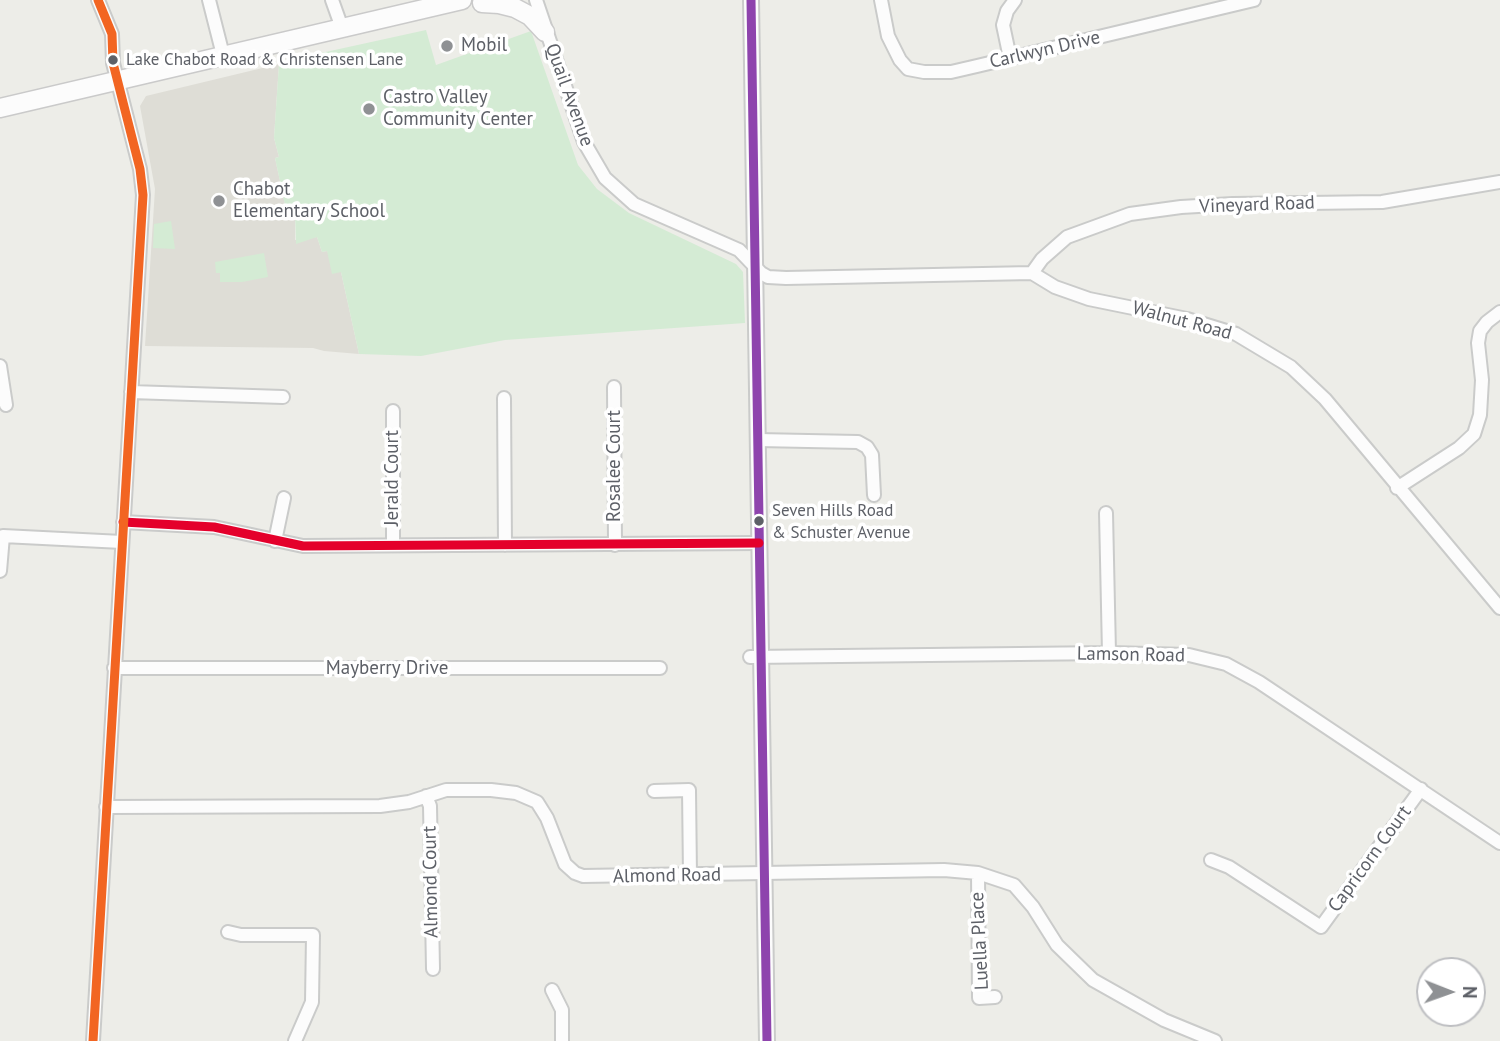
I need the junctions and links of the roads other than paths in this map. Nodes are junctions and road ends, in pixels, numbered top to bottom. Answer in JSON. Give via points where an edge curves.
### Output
{"nodes":[{"id":1,"x":98,"y":0,"type":"edge"},
{"id":2,"x":209,"y":0,"type":"edge"},
{"id":3,"x":332,"y":0,"type":"edge"},
{"id":4,"x":462,"y":0,"type":"edge"},
{"id":5,"x":536,"y":0,"type":"edge"},
{"id":6,"x":751,"y":0,"type":"edge"},
{"id":7,"x":881,"y":0,"type":"edge"},
{"id":8,"x":1015,"y":0,"type":"edge"},
{"id":9,"x":1194,"y":0,"type":"edge"},
{"id":10,"x":1254,"y":0,"type":"edge"},
{"id":11,"x":481,"y":1,"type":"edge"},
{"id":12,"x":1198,"y":13,"type":"junction"},
{"id":13,"x":342,"y":28,"type":"junction"},
{"id":14,"x":545,"y":32,"type":"junction"},
{"id":15,"x":223,"y":55,"type":"junction"},
{"id":16,"x":1010,"y":58,"type":"junction"},
{"id":17,"x":118,"y":80,"type":"junction"},
{"id":18,"x":0,"y":108,"type":"edge"},
{"id":19,"x":1500,"y":182,"type":"edge"},
{"id":20,"x":755,"y":267,"type":"junction"},
{"id":21,"x":1032,"y":274,"type":"junction"},
{"id":22,"x":1500,"y":312,"type":"edge"},
{"id":23,"x":0,"y":366,"type":"edge"},
{"id":24,"x":614,"y":387,"type":"dead end"},
{"id":25,"x":131,"y":392,"type":"junction"},
{"id":26,"x":283,"y":397,"type":"dead end"},
{"id":27,"x":504,"y":398,"type":"dead end"},
{"id":28,"x":6,"y":405,"type":"dead end"},
{"id":29,"x":393,"y":411,"type":"dead end"},
{"id":30,"x":758,"y":440,"type":"junction"},
{"id":31,"x":1397,"y":488,"type":"junction"},
{"id":32,"x":874,"y":495,"type":"dead end"},
{"id":33,"x":284,"y":498,"type":"dead end"},
{"id":34,"x":1106,"y":513,"type":"dead end"},
{"id":35,"x":124,"y":522,"type":"junction"},
{"id":36,"x":275,"y":541,"type":"junction"},
{"id":37,"x":122,"y":542,"type":"junction"},
{"id":38,"x":759,"y":543,"type":"junction"},
{"id":39,"x":615,"y":544,"type":"junction"},
{"id":40,"x":393,"y":545,"type":"junction"},
{"id":41,"x":505,"y":545,"type":"junction"},
{"id":42,"x":0,"y":571,"type":"edge"},
{"id":43,"x":1500,"y":608,"type":"edge"},
{"id":44,"x":1109,"y":653,"type":"junction"},
{"id":45,"x":756,"y":658,"type":"junction"},
{"id":46,"x":114,"y":668,"type":"junction"},
{"id":47,"x":660,"y":668,"type":"dead end"},
{"id":48,"x":1421,"y":789,"type":"junction"},
{"id":49,"x":654,"y":791,"type":"dead end"},
{"id":50,"x":426,"y":796,"type":"junction"},
{"id":51,"x":106,"y":807,"type":"junction"},
{"id":52,"x":1500,"y":844,"type":"edge"},
{"id":53,"x":1211,"y":860,"type":"dead end"},
{"id":54,"x":765,"y":873,"type":"junction"},
{"id":55,"x":978,"y":873,"type":"junction"},
{"id":56,"x":690,"y":875,"type":"junction"},
{"id":57,"x":228,"y":932,"type":"dead end"},
{"id":58,"x":433,"y":969,"type":"dead end"},
{"id":59,"x":552,"y":990,"type":"dead end"},
{"id":60,"x":995,"y":997,"type":"dead end"},
{"id":61,"x":93,"y":1041,"type":"edge"},
{"id":62,"x":295,"y":1041,"type":"edge"},
{"id":63,"x":562,"y":1041,"type":"edge"},
{"id":64,"x":767,"y":1041,"type":"edge"},
{"id":65,"x":1214,"y":1041,"type":"edge"}],
"edges":[{"from":1,"to":17,"type":"street","via":[[111,34]]},
{"from":2,"to":15,"type":"street"},
{"from":3,"to":13,"type":"street"},
{"from":4,"to":13,"type":"main road"},
{"from":5,"to":14,"type":"street","name":"Quail Avenue"},
{"from":6,"to":20,"type":"street"},
{"from":7,"to":16,"type":"street","name":"Carlwyn Drive","via":[[888,36],[908,69],[951,72]]},
{"from":8,"to":16,"type":"street","via":[[1003,25]]},
{"from":9,"to":12,"type":"street"},
{"from":10,"to":12,"type":"street","name":"Carlwyn Drive"},
{"from":11,"to":14,"type":"main road","via":[[515,8]]},
{"from":12,"to":16,"type":"street","name":"Carlwyn Drive"},
{"from":13,"to":15,"type":"main road"},
{"from":14,"to":20,"type":"street","name":"Quail Avenue","via":[[584,142],[615,188],[644,210],[739,250]]},
{"from":15,"to":17,"type":"main road"},
{"from":17,"to":18,"type":"main road"},
{"from":17,"to":25,"type":"street","via":[[143,195]]},
{"from":19,"to":21,"type":"street","name":"Vineyard Road","via":[[1382,202],[1233,204],[1130,215],[1067,237]]},
{"from":20,"to":21,"type":"street","name":"Walnut Road","via":[[768,277],[786,278]]},
{"from":20,"to":30,"type":"street"},
{"from":21,"to":31,"type":"street","name":"Walnut Road","via":[[1089,299],[1236,334],[1291,367],[1325,399]]},
{"from":22,"to":31,"type":"street","via":[[1480,331],[1480,415],[1474,434]]},
{"from":23,"to":28,"type":"street"},
{"from":24,"to":39,"type":"street","name":"Rosalee Court"},
{"from":25,"to":26,"type":"street"},
{"from":25,"to":35,"type":"street"},
{"from":27,"to":41,"type":"street"},
{"from":29,"to":40,"type":"street","name":"Jerald Court"},
{"from":30,"to":32,"type":"street","via":[[859,442],[872,455]]},
{"from":30,"to":38,"type":"street"},
{"from":31,"to":43,"type":"street","name":"Walnut Road"},
{"from":33,"to":36,"type":"street"},
{"from":34,"to":44,"type":"street"},
{"from":35,"to":36,"type":"street","via":[[214,527]]},
{"from":35,"to":37,"type":"street"},
{"from":36,"to":40,"type":"street","via":[[303,546]]},
{"from":37,"to":42,"type":"street","via":[[3,536]]},
{"from":37,"to":46,"type":"street"},
{"from":38,"to":39,"type":"street"},
{"from":38,"to":45,"type":"street"},
{"from":39,"to":41,"type":"street"},
{"from":40,"to":41,"type":"street"},
{"from":44,"to":45,"type":"street","name":"Lamson Road"},
{"from":44,"to":48,"type":"street","name":"Lamson Road","via":[[1189,655],[1226,664]]},
{"from":45,"to":54,"type":"street"},
{"from":46,"to":47,"type":"street","name":"Mayberry Drive"},
{"from":46,"to":51,"type":"street"},
{"from":48,"to":52,"type":"street","name":"Lamson Road"},
{"from":48,"to":53,"type":"street","name":"Capricorn Court","via":[[1321,927]]},
{"from":49,"to":56,"type":"street","via":[[689,790]]},
{"from":50,"to":51,"type":"street","name":"Almond Road","via":[[380,806]]},
{"from":50,"to":56,"type":"street","name":"Almond Road","via":[[453,789],[502,791],[537,802],[565,864],[583,876]]},
{"from":50,"to":58,"type":"street","name":"Almond Court","via":[[430,806]]},
{"from":51,"to":61,"type":"street"},
{"from":54,"to":55,"type":"street","name":"Almond Road"},
{"from":54,"to":56,"type":"street","name":"Almond Road"},
{"from":54,"to":64,"type":"street"},
{"from":55,"to":60,"type":"street","name":"Luella Place","via":[[979,998]]},
{"from":55,"to":65,"type":"street","name":"Almond Road","via":[[1014,885],[1057,945],[1093,980],[1164,1020]]},
{"from":57,"to":62,"type":"street","via":[[313,935],[312,1002]]},
{"from":59,"to":63,"type":"street","via":[[562,1010]]}]}
